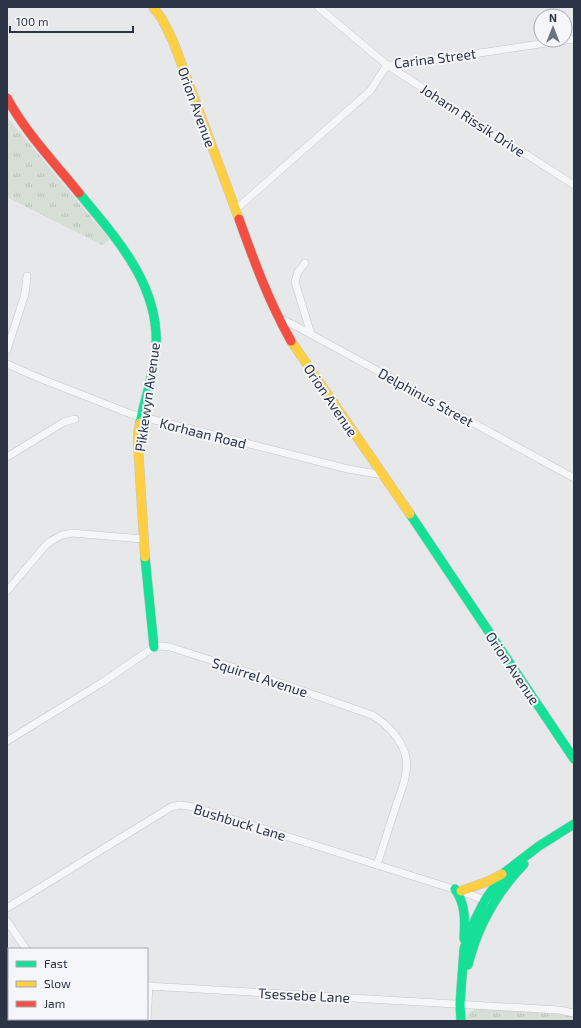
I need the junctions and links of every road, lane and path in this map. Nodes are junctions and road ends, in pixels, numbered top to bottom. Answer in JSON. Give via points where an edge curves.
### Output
{"nodes":[{"id":1,"x":153,"y":7,"type":"edge"},
{"id":2,"x":318,"y":7,"type":"edge"},
{"id":3,"x":574,"y":39,"type":"edge"},
{"id":4,"x":387,"y":65,"type":"junction"},
{"id":5,"x":7,"y":98,"type":"edge"},
{"id":6,"x":574,"y":185,"type":"edge"},
{"id":7,"x":235,"y":210,"type":"junction"},
{"id":8,"x":305,"y":263,"type":"dead end"},
{"id":9,"x":27,"y":276,"type":"dead end"},
{"id":10,"x":278,"y":318,"type":"junction"},
{"id":11,"x":311,"y":334,"type":"junction"},
{"id":12,"x":7,"y":350,"type":"edge"},
{"id":13,"x":7,"y":364,"type":"edge"},
{"id":14,"x":142,"y":417,"type":"junction"},
{"id":15,"x":76,"y":419,"type":"dead end"},
{"id":16,"x":7,"y":457,"type":"edge"},
{"id":17,"x":383,"y":475,"type":"junction"},
{"id":18,"x":574,"y":478,"type":"edge"},
{"id":19,"x":143,"y":539,"type":"junction"},
{"id":20,"x":7,"y":591,"type":"edge"},
{"id":21,"x":154,"y":647,"type":"junction"},
{"id":22,"x":7,"y":741,"type":"edge"},
{"id":23,"x":574,"y":759,"type":"edge"},
{"id":24,"x":574,"y":824,"type":"edge"},
{"id":25,"x":545,"y":843,"type":"junction"},
{"id":26,"x":376,"y":865,"type":"junction"},
{"id":27,"x":505,"y":872,"type":"junction"},
{"id":28,"x":458,"y":890,"type":"junction"},
{"id":29,"x":488,"y":902,"type":"junction"},
{"id":30,"x":7,"y":908,"type":"edge"},
{"id":31,"x":7,"y":921,"type":"edge"},
{"id":32,"x":25,"y":948,"type":"edge"},
{"id":33,"x":464,"y":949,"type":"junction"},
{"id":34,"x":148,"y":986,"type":"edge"},
{"id":35,"x":463,"y":1004,"type":"junction"},
{"id":36,"x":574,"y":1013,"type":"edge"},
{"id":37,"x":461,"y":1018,"type":"edge"}],
"edges":[{"from":1,"to":7,"type":"street","name":"Orion Avenue","via":[[173,41]]},
{"from":2,"to":4,"type":"street","name":"Johann Rissik Drive"},
{"from":3,"to":4,"type":"street","name":"Carina Street","via":[[408,65]]},
{"from":4,"to":6,"type":"street","name":"Johann Rissik Drive"},
{"from":4,"to":7,"type":"street","name":"Carina Street","via":[[370,91]]},
{"from":5,"to":14,"type":"street","name":"Pikkewyn Avenue","via":[[35,140],[123,246],[148,289],[156,338]]},
{"from":7,"to":10,"type":"street","name":"Orion Avenue"},
{"from":8,"to":11,"type":"street","via":[[298,272],[295,282]]},
{"from":9,"to":12,"type":"street","via":[[25,294]]},
{"from":10,"to":11,"type":"street","name":"Delphinus Street"},
{"from":10,"to":17,"type":"street","name":"Orion Avenue"},
{"from":11,"to":18,"type":"street","name":"Delphinus Street"},
{"from":13,"to":14,"type":"street","name":"Korhaan Road","via":[[110,407]]},
{"from":14,"to":17,"type":"street","name":"Korhaan Road","via":[[348,470]]},
{"from":14,"to":19,"type":"street","name":"Pikkewyn Avenue","via":[[138,439],[138,468]]},
{"from":15,"to":16,"type":"street","via":[[64,422]]},
{"from":17,"to":23,"type":"street","name":"Orion Avenue"},
{"from":19,"to":20,"type":"street","via":[[86,533],[62,535],[45,546]]},
{"from":19,"to":21,"type":"street","name":"Pikkewyn Avenue"},
{"from":21,"to":22,"type":"street"},
{"from":21,"to":26,"type":"street","name":"Squirrel Avenue","via":[[170,647],[251,673],[366,713],[384,722],[404,749],[407,767]]},
{"from":24,"to":25,"type":"street"},
{"from":25,"to":27,"type":"street"},
{"from":25,"to":29,"type":"street"},
{"from":26,"to":28,"type":"street","name":"Bushbuck Lane"},
{"from":26,"to":30,"type":"street","name":"Bushbuck Lane","via":[[194,807],[180,805],[171,807]]},
{"from":27,"to":28,"type":"street","via":[[489,881]]},
{"from":27,"to":29,"type":"street"},
{"from":28,"to":29,"type":"street","name":"Bushbuck Lane"},
{"from":28,"to":33,"type":"street","via":[[464,905]]},
{"from":29,"to":33,"type":"street","via":[[473,924]]},
{"from":29,"to":35,"type":"street","via":[[472,947]]},
{"from":31,"to":32,"type":"street"},
{"from":33,"to":35,"type":"street"},
{"from":34,"to":35,"type":"street","name":"Tsessebe Lane"},
{"from":35,"to":36,"type":"street","name":"Tsessebe Lane"},
{"from":35,"to":37,"type":"street"}]}
